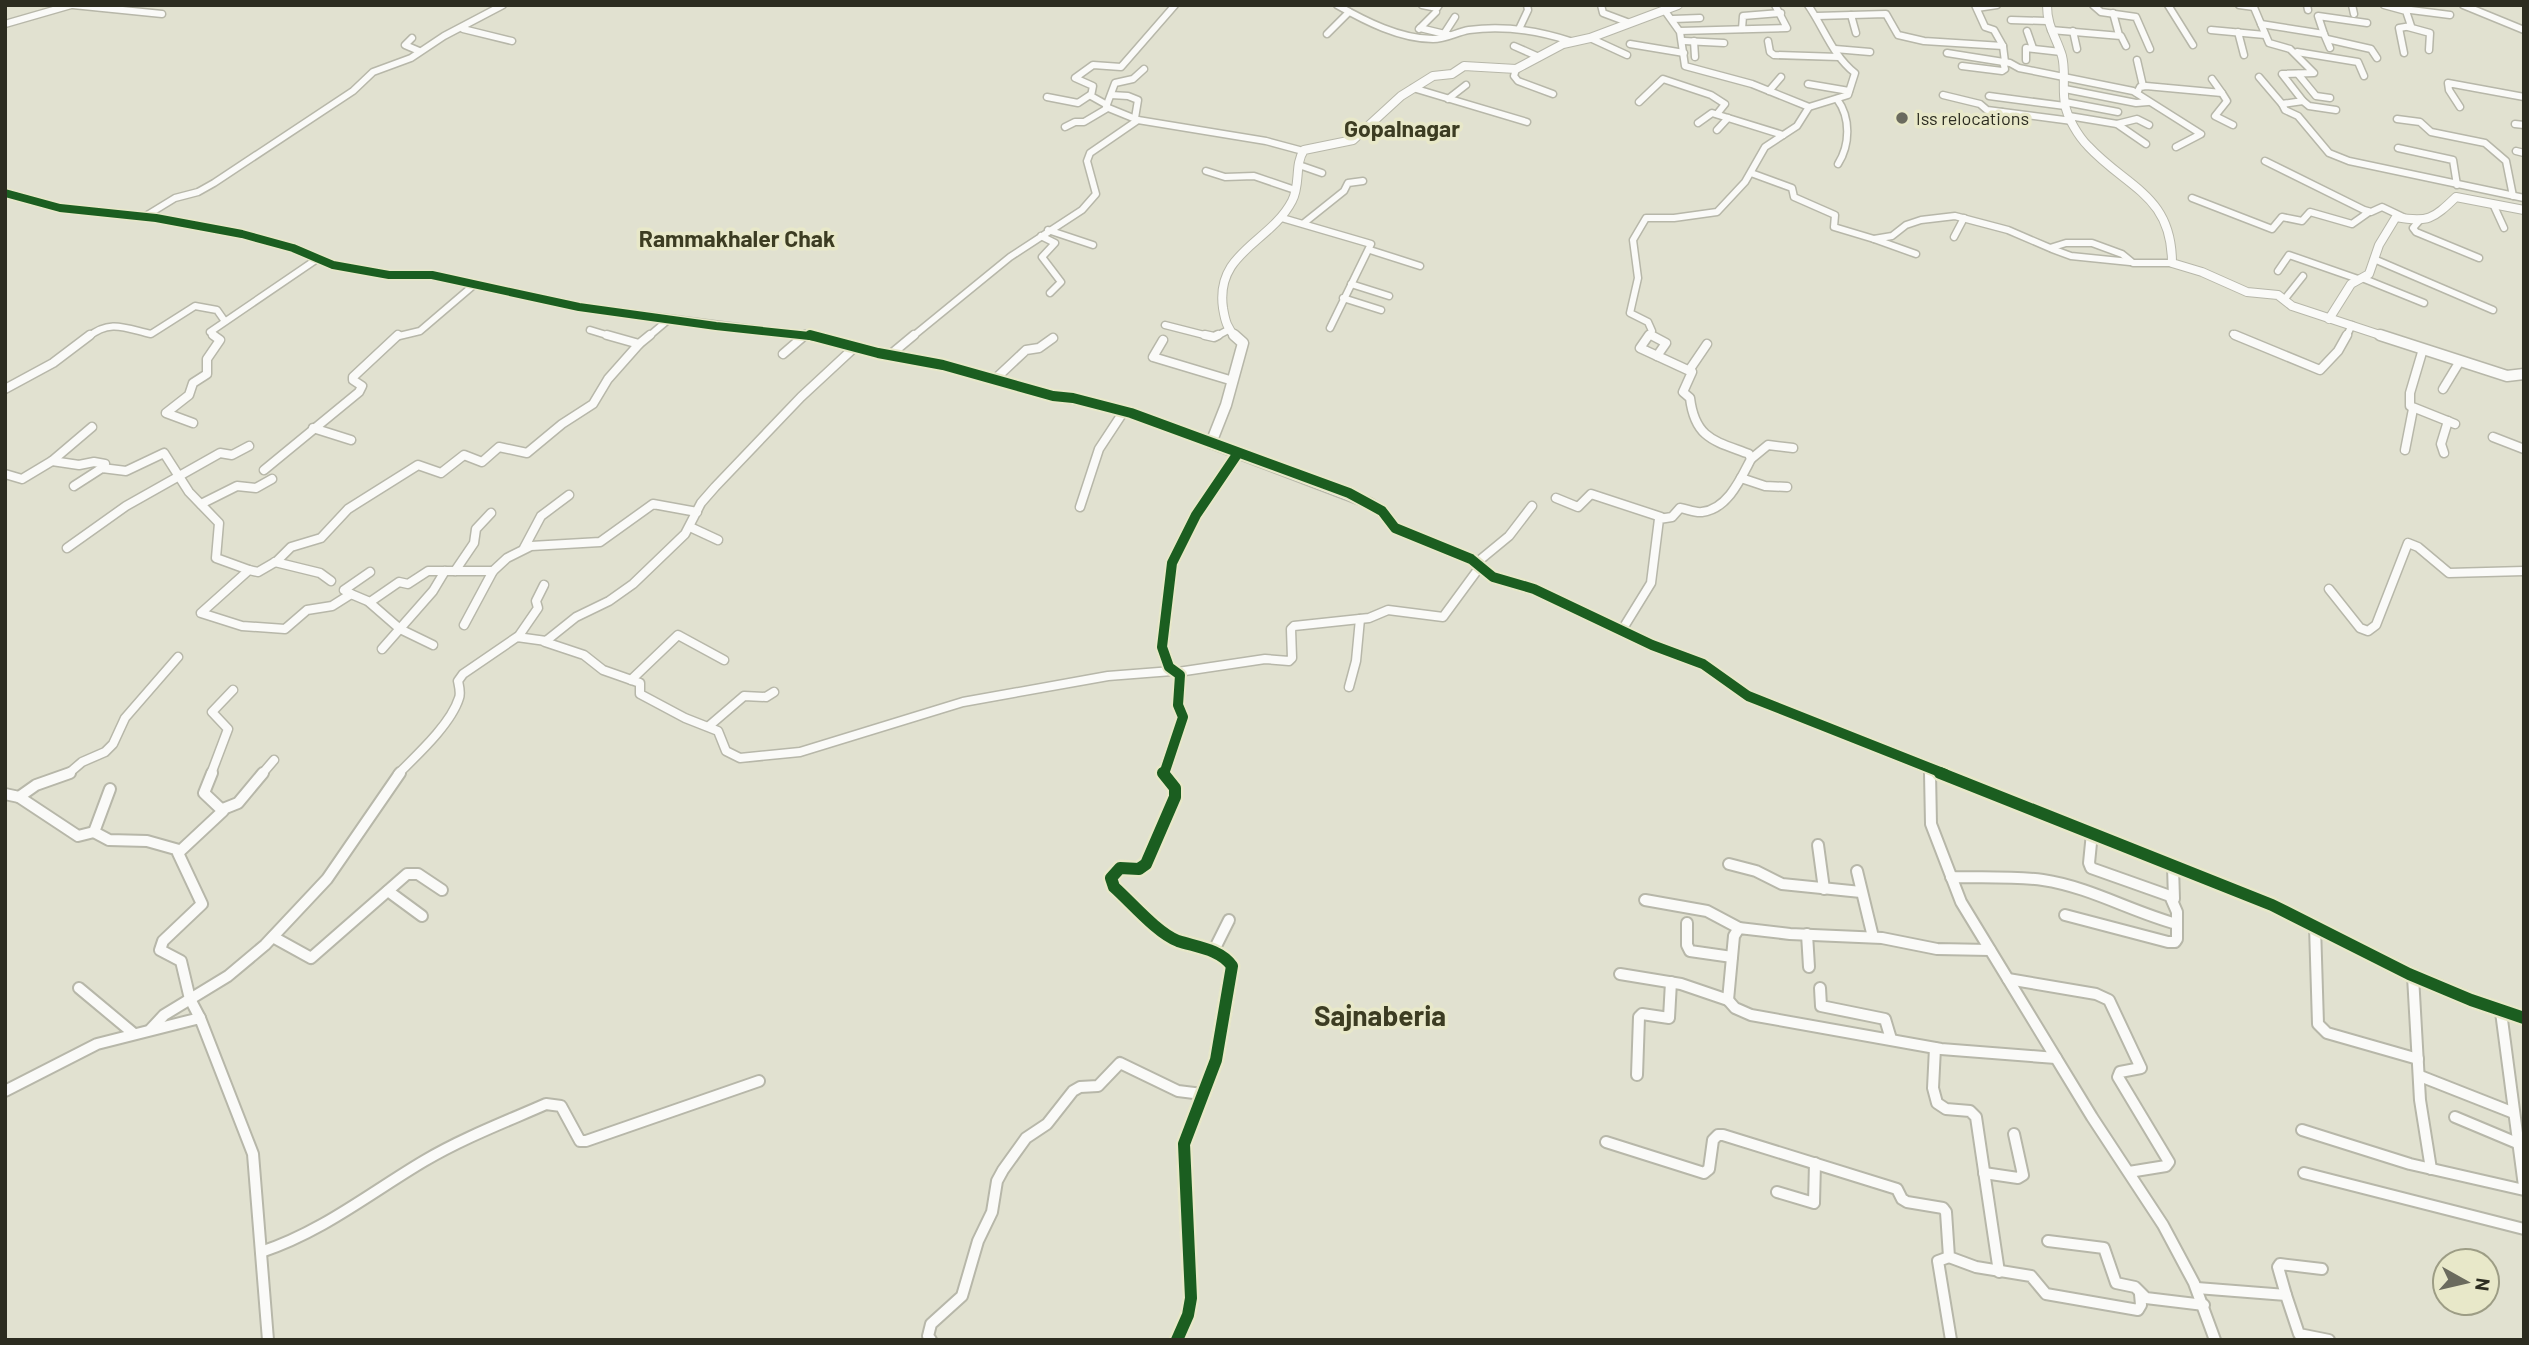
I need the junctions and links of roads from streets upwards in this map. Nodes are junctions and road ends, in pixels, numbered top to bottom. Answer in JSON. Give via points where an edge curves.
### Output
{"nodes":[{"id":1,"x":72,"y":5,"type":"edge"},
{"id":2,"x":503,"y":5,"type":"edge"},
{"id":3,"x":1175,"y":5,"type":"edge"},
{"id":4,"x":1337,"y":5,"type":"edge"},
{"id":5,"x":1422,"y":5,"type":"edge"},
{"id":6,"x":1527,"y":5,"type":"edge"},
{"id":7,"x":1601,"y":5,"type":"edge"},
{"id":8,"x":1678,"y":5,"type":"edge"},
{"id":9,"x":1775,"y":5,"type":"edge"},
{"id":10,"x":1808,"y":5,"type":"edge"},
{"id":11,"x":1997,"y":5,"type":"edge"},
{"id":12,"x":2047,"y":5,"type":"edge"},
{"id":13,"x":2168,"y":5,"type":"edge"},
{"id":14,"x":2239,"y":5,"type":"edge"},
{"id":15,"x":2331,"y":5,"type":"edge"},
{"id":16,"x":2352,"y":5,"type":"edge"},
{"id":17,"x":2384,"y":5,"type":"edge"},
{"id":18,"x":2463,"y":5,"type":"edge"},
{"id":19,"x":1976,"y":6,"type":"edge"},
{"id":20,"x":2096,"y":6,"type":"edge"},
{"id":21,"x":2253,"y":6,"type":"edge"},
{"id":22,"x":1437,"y":9,"type":"edge"},
{"id":23,"x":2403,"y":9,"type":"junction"},
{"id":24,"x":1665,"y":11,"type":"junction"},
{"id":25,"x":1347,"y":13,"type":"junction"},
{"id":26,"x":1781,"y":13,"type":"junction"},
{"id":27,"x":2113,"y":13,"type":"junction"},
{"id":28,"x":2354,"y":13,"type":"dead end"},
{"id":29,"x":162,"y":14,"type":"dead end"},
{"id":30,"x":1851,"y":15,"type":"junction"},
{"id":31,"x":2450,"y":15,"type":"dead end"},
{"id":32,"x":1817,"y":16,"type":"junction"},
{"id":33,"x":1455,"y":17,"type":"dead end"},
{"id":34,"x":1700,"y":18,"type":"dead end"},
{"id":35,"x":2334,"y":18,"type":"junction"},
{"id":36,"x":1673,"y":19,"type":"junction"},
{"id":37,"x":2011,"y":20,"type":"dead end"},
{"id":38,"x":1627,"y":22,"type":"junction"},
{"id":39,"x":2367,"y":23,"type":"dead end"},
{"id":40,"x":5,"y":24,"type":"edge"},
{"id":41,"x":2261,"y":24,"type":"junction"},
{"id":42,"x":2049,"y":26,"type":"junction"},
{"id":43,"x":1520,"y":27,"type":"junction"},
{"id":44,"x":2408,"y":27,"type":"junction"},
{"id":45,"x":1420,"y":28,"type":"junction"},
{"id":46,"x":461,"y":29,"type":"junction"},
{"id":47,"x":1742,"y":29,"type":"junction"},
{"id":48,"x":2211,"y":30,"type":"dead end"},
{"id":49,"x":2524,"y":30,"type":"edge"},
{"id":50,"x":1680,"y":31,"type":"junction"},
{"id":51,"x":2073,"y":31,"type":"junction"},
{"id":52,"x":2028,"y":32,"type":"dead end"},
{"id":53,"x":1444,"y":33,"type":"junction"},
{"id":54,"x":1856,"y":33,"type":"dead end"},
{"id":55,"x":2238,"y":33,"type":"junction"},
{"id":56,"x":1327,"y":34,"type":"dead end"},
{"id":57,"x":1413,"y":35,"type":"junction"},
{"id":58,"x":2119,"y":35,"type":"junction"},
{"id":59,"x":2265,"y":35,"type":"junction"},
{"id":60,"x":1454,"y":36,"type":"junction"},
{"id":61,"x":2326,"y":37,"type":"junction"},
{"id":62,"x":412,"y":38,"type":"dead end"},
{"id":63,"x":1590,"y":38,"type":"junction"},
{"id":64,"x":512,"y":41,"type":"dead end"},
{"id":65,"x":1570,"y":41,"type":"junction"},
{"id":66,"x":1684,"y":41,"type":"junction"},
{"id":67,"x":1694,"y":41,"type":"junction"},
{"id":68,"x":1768,"y":41,"type":"dead end"},
{"id":69,"x":1724,"y":43,"type":"dead end"},
{"id":70,"x":1630,"y":44,"type":"dead end"},
{"id":71,"x":2193,"y":45,"type":"dead end"},
{"id":72,"x":1514,"y":46,"type":"dead end"},
{"id":73,"x":2003,"y":46,"type":"junction"},
{"id":74,"x":2126,"y":46,"type":"dead end"},
{"id":75,"x":2033,"y":48,"type":"junction"},
{"id":76,"x":2330,"y":48,"type":"dead end"},
{"id":77,"x":2077,"y":49,"type":"dead end"},
{"id":78,"x":2150,"y":49,"type":"dead end"},
{"id":79,"x":2429,"y":50,"type":"dead end"},
{"id":80,"x":419,"y":51,"type":"junction"},
{"id":81,"x":1870,"y":52,"type":"dead end"},
{"id":82,"x":2061,"y":52,"type":"junction"},
{"id":83,"x":2295,"y":52,"type":"junction"},
{"id":84,"x":1837,"y":53,"type":"junction"},
{"id":85,"x":1947,"y":53,"type":"dead end"},
{"id":86,"x":2404,"y":53,"type":"dead end"},
{"id":87,"x":1684,"y":54,"type":"junction"},
{"id":88,"x":1627,"y":55,"type":"dead end"},
{"id":89,"x":2244,"y":55,"type":"dead end"},
{"id":90,"x":1539,"y":57,"type":"junction"},
{"id":91,"x":1695,"y":57,"type":"dead end"},
{"id":92,"x":2377,"y":58,"type":"dead end"},
{"id":93,"x":2026,"y":60,"type":"dead end"},
{"id":94,"x":2137,"y":60,"type":"dead end"},
{"id":95,"x":2004,"y":62,"type":"junction"},
{"id":96,"x":1962,"y":66,"type":"dead end"},
{"id":97,"x":1144,"y":69,"type":"dead end"},
{"id":98,"x":1516,"y":69,"type":"junction"},
{"id":99,"x":2298,"y":74,"type":"junction"},
{"id":100,"x":2364,"y":76,"type":"dead end"},
{"id":101,"x":1781,"y":77,"type":"dead end"},
{"id":102,"x":2065,"y":77,"type":"junction"},
{"id":103,"x":2259,"y":78,"type":"dead end"},
{"id":104,"x":2212,"y":79,"type":"dead end"},
{"id":105,"x":1808,"y":84,"type":"dead end"},
{"id":106,"x":1466,"y":85,"type":"dead end"},
{"id":107,"x":2143,"y":86,"type":"junction"},
{"id":108,"x":1413,"y":88,"type":"junction"},
{"id":109,"x":2065,"y":89,"type":"junction"},
{"id":110,"x":1769,"y":91,"type":"junction"},
{"id":111,"x":1849,"y":91,"type":"junction"},
{"id":112,"x":2137,"y":93,"type":"junction"},
{"id":113,"x":2222,"y":93,"type":"junction"},
{"id":114,"x":1553,"y":94,"type":"dead end"},
{"id":115,"x":1090,"y":95,"type":"junction"},
{"id":116,"x":1111,"y":95,"type":"junction"},
{"id":117,"x":1943,"y":95,"type":"dead end"},
{"id":118,"x":1989,"y":96,"type":"dead end"},
{"id":119,"x":1047,"y":97,"type":"dead end"},
{"id":120,"x":2330,"y":97,"type":"dead end"},
{"id":121,"x":2524,"y":97,"type":"edge"},
{"id":122,"x":1448,"y":99,"type":"junction"},
{"id":123,"x":1837,"y":99,"type":"junction"},
{"id":124,"x":2303,"y":101,"type":"junction"},
{"id":125,"x":1639,"y":102,"type":"dead end"},
{"id":126,"x":2148,"y":102,"type":"junction"},
{"id":127,"x":2065,"y":104,"type":"junction"},
{"id":128,"x":2282,"y":104,"type":"junction"},
{"id":129,"x":1107,"y":107,"type":"junction"},
{"id":130,"x":1809,"y":107,"type":"junction"},
{"id":131,"x":2460,"y":107,"type":"dead end"},
{"id":132,"x":2336,"y":110,"type":"dead end"},
{"id":133,"x":2002,"y":112,"type":"junction"},
{"id":134,"x":2118,"y":112,"type":"dead end"},
{"id":135,"x":1717,"y":114,"type":"junction"},
{"id":136,"x":1988,"y":117,"type":"dead end"},
{"id":137,"x":1728,"y":118,"type":"junction"},
{"id":138,"x":2070,"y":118,"type":"junction"},
{"id":139,"x":1137,"y":119,"type":"junction"},
{"id":140,"x":2397,"y":119,"type":"dead end"},
{"id":141,"x":1527,"y":122,"type":"dead end"},
{"id":142,"x":1698,"y":123,"type":"dead end"},
{"id":143,"x":2118,"y":124,"type":"junction"},
{"id":144,"x":2515,"y":124,"type":"dead end"},
{"id":145,"x":2149,"y":125,"type":"dead end"},
{"id":146,"x":2233,"y":125,"type":"dead end"},
{"id":147,"x":2524,"y":125,"type":"edge"},
{"id":148,"x":1065,"y":127,"type":"dead end"},
{"id":149,"x":1717,"y":130,"type":"dead end"},
{"id":150,"x":1783,"y":135,"type":"junction"},
{"id":151,"x":2146,"y":144,"type":"dead end"},
{"id":152,"x":2176,"y":147,"type":"dead end"},
{"id":153,"x":2398,"y":149,"type":"dead end"},
{"id":154,"x":1303,"y":151,"type":"junction"},
{"id":155,"x":2265,"y":161,"type":"dead end"},
{"id":156,"x":1838,"y":164,"type":"dead end"},
{"id":157,"x":1299,"y":165,"type":"junction"},
{"id":158,"x":1206,"y":171,"type":"dead end"},
{"id":159,"x":1322,"y":173,"type":"dead end"},
{"id":160,"x":1751,"y":173,"type":"junction"},
{"id":161,"x":1363,"y":181,"type":"dead end"},
{"id":162,"x":2457,"y":185,"type":"junction"},
{"id":163,"x":1295,"y":190,"type":"junction"},
{"id":164,"x":5,"y":193,"type":"edge"},
{"id":165,"x":2518,"y":197,"type":"edge"},
{"id":166,"x":2192,"y":198,"type":"dead end"},
{"id":167,"x":2493,"y":204,"type":"junction"},
{"id":168,"x":2521,"y":210,"type":"edge"},
{"id":169,"x":2369,"y":212,"type":"junction"},
{"id":170,"x":145,"y":217,"type":"junction"},
{"id":171,"x":2403,"y":217,"type":"junction"},
{"id":172,"x":1282,"y":218,"type":"junction"},
{"id":173,"x":1964,"y":218,"type":"junction"},
{"id":174,"x":2419,"y":221,"type":"junction"},
{"id":175,"x":1304,"y":223,"type":"junction"},
{"id":176,"x":2504,"y":228,"type":"dead end"},
{"id":177,"x":1048,"y":230,"type":"junction"},
{"id":178,"x":1041,"y":236,"type":"junction"},
{"id":179,"x":1954,"y":237,"type":"dead end"},
{"id":180,"x":1874,"y":239,"type":"junction"},
{"id":181,"x":1093,"y":244,"type":"dead end"},
{"id":182,"x":2050,"y":248,"type":"junction"},
{"id":183,"x":1370,"y":250,"type":"junction"},
{"id":184,"x":1916,"y":254,"type":"dead end"},
{"id":185,"x":2479,"y":258,"type":"dead end"},
{"id":186,"x":317,"y":259,"type":"junction"},
{"id":187,"x":2374,"y":259,"type":"junction"},
{"id":188,"x":2130,"y":262,"type":"junction"},
{"id":189,"x":2172,"y":263,"type":"junction"},
{"id":190,"x":1420,"y":266,"type":"dead end"},
{"id":191,"x":2278,"y":271,"type":"dead end"},
{"id":192,"x":2302,"y":276,"type":"dead end"},
{"id":193,"x":2360,"y":279,"type":"junction"},
{"id":194,"x":475,"y":284,"type":"junction"},
{"id":195,"x":1351,"y":284,"type":"junction"},
{"id":196,"x":1050,"y":293,"type":"dead end"},
{"id":197,"x":1389,"y":296,"type":"dead end"},
{"id":198,"x":1343,"y":298,"type":"junction"},
{"id":199,"x":2284,"y":300,"type":"junction"},
{"id":200,"x":2424,"y":303,"type":"dead end"},
{"id":201,"x":1381,"y":310,"type":"dead end"},
{"id":202,"x":2493,"y":310,"type":"dead end"},
{"id":203,"x":2329,"y":319,"type":"junction"},
{"id":204,"x":224,"y":320,"type":"junction"},
{"id":205,"x":668,"y":320,"type":"junction"},
{"id":206,"x":1165,"y":325,"type":"dead end"},
{"id":207,"x":2352,"y":326,"type":"junction"},
{"id":208,"x":1330,"y":328,"type":"dead end"},
{"id":209,"x":590,"y":330,"type":"dead end"},
{"id":210,"x":1228,"y":330,"type":"junction"},
{"id":211,"x":806,"y":334,"type":"junction"},
{"id":212,"x":2233,"y":334,"type":"dead end"},
{"id":213,"x":1651,"y":335,"type":"junction"},
{"id":214,"x":1053,"y":338,"type":"dead end"},
{"id":215,"x":1163,"y":340,"type":"dead end"},
{"id":216,"x":639,"y":344,"type":"junction"},
{"id":217,"x":1707,"y":344,"type":"dead end"},
{"id":218,"x":856,"y":346,"type":"junction"},
{"id":219,"x":2423,"y":349,"type":"junction"},
{"id":220,"x":783,"y":354,"type":"dead end"},
{"id":221,"x":890,"y":355,"type":"junction"},
{"id":222,"x":1657,"y":356,"type":"junction"},
{"id":223,"x":2460,"y":361,"type":"junction"},
{"id":224,"x":1690,"y":369,"type":"junction"},
{"id":225,"x":2524,"y":374,"type":"edge"},
{"id":226,"x":994,"y":380,"type":"junction"},
{"id":227,"x":1233,"y":381,"type":"junction"},
{"id":228,"x":5,"y":389,"type":"edge"},
{"id":229,"x":2443,"y":389,"type":"dead end"},
{"id":230,"x":2413,"y":409,"type":"junction"},
{"id":231,"x":1124,"y":411,"type":"junction"},
{"id":232,"x":192,"y":423,"type":"dead end"},
{"id":233,"x":92,"y":427,"type":"dead end"},
{"id":234,"x":313,"y":428,"type":"junction"},
{"id":235,"x":2493,"y":437,"type":"dead end"},
{"id":236,"x":351,"y":440,"type":"dead end"},
{"id":237,"x":1211,"y":443,"type":"junction"},
{"id":238,"x":249,"y":446,"type":"dead end"},
{"id":239,"x":1793,"y":448,"type":"dead end"},
{"id":240,"x":2524,"y":449,"type":"edge"},
{"id":241,"x":2405,"y":450,"type":"dead end"},
{"id":242,"x":1238,"y":453,"type":"junction"},
{"id":243,"x":2444,"y":453,"type":"dead end"},
{"id":244,"x":1751,"y":459,"type":"junction"},
{"id":245,"x":52,"y":461,"type":"junction"},
{"id":246,"x":103,"y":468,"type":"junction"},
{"id":247,"x":264,"y":470,"type":"dead end"},
{"id":248,"x":5,"y":474,"type":"edge"},
{"id":249,"x":180,"y":476,"type":"junction"},
{"id":250,"x":1741,"y":478,"type":"junction"},
{"id":251,"x":272,"y":479,"type":"dead end"},
{"id":252,"x":74,"y":486,"type":"dead end"},
{"id":253,"x":1787,"y":487,"type":"dead end"},
{"id":254,"x":569,"y":495,"type":"dead end"},
{"id":255,"x":1556,"y":498,"type":"dead end"},
{"id":256,"x":201,"y":504,"type":"junction"},
{"id":257,"x":1532,"y":506,"type":"dead end"},
{"id":258,"x":1080,"y":507,"type":"dead end"},
{"id":259,"x":697,"y":512,"type":"junction"},
{"id":260,"x":491,"y":513,"type":"dead end"},
{"id":261,"x":1661,"y":517,"type":"junction"},
{"id":262,"x":690,"y":527,"type":"junction"},
{"id":263,"x":718,"y":540,"type":"dead end"},
{"id":264,"x":67,"y":548,"type":"dead end"},
{"id":265,"x":524,"y":548,"type":"junction"},
{"id":266,"x":275,"y":562,"type":"junction"},
{"id":267,"x":1477,"y":566,"type":"junction"},
{"id":268,"x":249,"y":570,"type":"junction"},
{"id":269,"x":450,"y":571,"type":"junction"},
{"id":270,"x":494,"y":571,"type":"junction"},
{"id":271,"x":2524,"y":571,"type":"edge"},
{"id":272,"x":370,"y":572,"type":"dead end"},
{"id":273,"x":331,"y":580,"type":"dead end"},
{"id":274,"x":544,"y":585,"type":"dead end"},
{"id":275,"x":2329,"y":589,"type":"dead end"},
{"id":276,"x":351,"y":594,"type":"junction"},
{"id":277,"x":369,"y":603,"type":"junction"},
{"id":278,"x":1360,"y":620,"type":"junction"},
{"id":279,"x":464,"y":625,"type":"dead end"},
{"id":280,"x":400,"y":629,"type":"junction"},
{"id":281,"x":1622,"y":630,"type":"junction"},
{"id":282,"x":518,"y":637,"type":"junction"},
{"id":283,"x":545,"y":642,"type":"junction"},
{"id":284,"x":433,"y":645,"type":"dead end"},
{"id":285,"x":382,"y":649,"type":"dead end"},
{"id":286,"x":178,"y":657,"type":"dead end"},
{"id":287,"x":724,"y":660,"type":"dead end"},
{"id":288,"x":1175,"y":671,"type":"junction"},
{"id":289,"x":631,"y":680,"type":"junction"},
{"id":290,"x":1349,"y":687,"type":"dead end"},
{"id":291,"x":233,"y":690,"type":"dead end"},
{"id":292,"x":774,"y":692,"type":"dead end"},
{"id":293,"x":709,"y":726,"type":"junction"},
{"id":294,"x":274,"y":761,"type":"dead end"},
{"id":295,"x":1930,"y":769,"type":"junction"},
{"id":296,"x":110,"y":789,"type":"dead end"},
{"id":297,"x":5,"y":794,"type":"edge"},
{"id":298,"x":19,"y":797,"type":"junction"},
{"id":299,"x":223,"y":809,"type":"junction"},
{"id":300,"x":94,"y":832,"type":"junction"},
{"id":301,"x":2092,"y":833,"type":"junction"},
{"id":302,"x":1818,"y":845,"type":"dead end"},
{"id":303,"x":179,"y":850,"type":"junction"},
{"id":304,"x":1729,"y":864,"type":"dead end"},
{"id":305,"x":2173,"y":866,"type":"junction"},
{"id":306,"x":1857,"y":871,"type":"dead end"},
{"id":307,"x":1951,"y":877,"type":"junction"},
{"id":308,"x":1824,"y":889,"type":"junction"},
{"id":309,"x":442,"y":890,"type":"dead end"},
{"id":310,"x":388,"y":891,"type":"junction"},
{"id":311,"x":1861,"y":892,"type":"junction"},
{"id":312,"x":2174,"y":899,"type":"junction"},
{"id":313,"x":1644,"y":900,"type":"dead end"},
{"id":314,"x":2065,"y":915,"type":"dead end"},
{"id":315,"x":422,"y":916,"type":"dead end"},
{"id":316,"x":1229,"y":920,"type":"dead end"},
{"id":317,"x":1687,"y":923,"type":"dead end"},
{"id":318,"x":2177,"y":924,"type":"junction"},
{"id":319,"x":2315,"y":926,"type":"junction"},
{"id":320,"x":1739,"y":928,"type":"junction"},
{"id":321,"x":1807,"y":934,"type":"junction"},
{"id":322,"x":274,"y":937,"type":"junction"},
{"id":323,"x":1873,"y":937,"type":"junction"},
{"id":324,"x":1990,"y":950,"type":"junction"},
{"id":325,"x":1213,"y":952,"type":"junction"},
{"id":326,"x":1732,"y":957,"type":"junction"},
{"id":327,"x":1809,"y":967,"type":"dead end"},
{"id":328,"x":1620,"y":974,"type":"dead end"},
{"id":329,"x":2413,"y":976,"type":"junction"},
{"id":330,"x":2008,"y":979,"type":"junction"},
{"id":331,"x":1671,"y":982,"type":"junction"},
{"id":332,"x":79,"y":988,"type":"dead end"},
{"id":333,"x":1820,"y":988,"type":"dead end"},
{"id":334,"x":190,"y":999,"type":"junction"},
{"id":335,"x":1728,"y":1000,"type":"junction"},
{"id":336,"x":2501,"y":1012,"type":"junction"},
{"id":337,"x":200,"y":1018,"type":"junction"},
{"id":338,"x":2524,"y":1018,"type":"edge"},
{"id":339,"x":151,"y":1029,"type":"junction"},
{"id":340,"x":133,"y":1033,"type":"junction"},
{"id":341,"x":1891,"y":1039,"type":"junction"},
{"id":342,"x":1935,"y":1048,"type":"junction"},
{"id":343,"x":2056,"y":1058,"type":"junction"},
{"id":344,"x":2418,"y":1059,"type":"junction"},
{"id":345,"x":1637,"y":1075,"type":"dead end"},
{"id":346,"x":2420,"y":1076,"type":"junction"},
{"id":347,"x":759,"y":1081,"type":"dead end"},
{"id":348,"x":5,"y":1091,"type":"edge"},
{"id":349,"x":1202,"y":1094,"type":"junction"},
{"id":350,"x":2514,"y":1113,"type":"junction"},
{"id":351,"x":2455,"y":1117,"type":"dead end"},
{"id":352,"x":2302,"y":1130,"type":"dead end"},
{"id":353,"x":2014,"y":1134,"type":"dead end"},
{"id":354,"x":1606,"y":1142,"type":"dead end"},
{"id":355,"x":2517,"y":1143,"type":"junction"},
{"id":356,"x":1815,"y":1163,"type":"junction"},
{"id":357,"x":2431,"y":1169,"type":"junction"},
{"id":358,"x":2130,"y":1172,"type":"junction"},
{"id":359,"x":2304,"y":1173,"type":"dead end"},
{"id":360,"x":1984,"y":1174,"type":"junction"},
{"id":361,"x":2524,"y":1188,"type":"edge"},
{"id":362,"x":1777,"y":1192,"type":"dead end"},
{"id":363,"x":2524,"y":1228,"type":"edge"},
{"id":364,"x":2048,"y":1241,"type":"dead end"},
{"id":365,"x":261,"y":1252,"type":"junction"},
{"id":366,"x":1949,"y":1257,"type":"junction"},
{"id":367,"x":2322,"y":1269,"type":"dead end"},
{"id":368,"x":1999,"y":1272,"type":"junction"},
{"id":369,"x":2197,"y":1288,"type":"junction"},
{"id":370,"x":2140,"y":1294,"type":"junction"},
{"id":371,"x":2286,"y":1295,"type":"junction"},
{"id":372,"x":2204,"y":1305,"type":"junction"},
{"id":373,"x":268,"y":1340,"type":"edge"},
{"id":374,"x":931,"y":1340,"type":"edge"},
{"id":375,"x":1177,"y":1340,"type":"edge"},
{"id":376,"x":1951,"y":1340,"type":"edge"},
{"id":377,"x":2215,"y":1340,"type":"edge"},
{"id":378,"x":2329,"y":1340,"type":"edge"}],
"edges":[{"from":1,"to":29,"type":"street"},
{"from":1,"to":40,"type":"street"},
{"from":2,"to":46,"type":"street"},
{"from":3,"to":115,"type":"street","via":[[1121,67],[1093,65],[1075,78],[1093,86]]},
{"from":4,"to":25,"type":"street"},
{"from":5,"to":22,"type":"street"},
{"from":6,"to":43,"type":"street"},
{"from":7,"to":38,"type":"street","via":[[1603,13]]},
{"from":8,"to":24,"type":"street"},
{"from":9,"to":26,"type":"street"},
{"from":10,"to":32,"type":"street"},
{"from":11,"to":19,"type":"street"},
{"from":12,"to":42,"type":"street"},
{"from":13,"to":71,"type":"street"},
{"from":14,"to":21,"type":"street"},
{"from":15,"to":35,"type":"street"},
{"from":16,"to":28,"type":"street"},
{"from":17,"to":23,"type":"street"},
{"from":18,"to":49,"type":"street"},
{"from":19,"to":73,"type":"street","via":[[1985,27],[1994,30]]},
{"from":20,"to":27,"type":"street","via":[[2101,12]]},
{"from":21,"to":41,"type":"street"},
{"from":22,"to":45,"type":"street"},
{"from":23,"to":31,"type":"street"},
{"from":23,"to":44,"type":"street"},
{"from":24,"to":36,"type":"street"},
{"from":24,"to":38,"type":"street"},
{"from":25,"to":56,"type":"street"},
{"from":25,"to":57,"type":"street"},
{"from":26,"to":47,"type":"street","via":[[1743,16]]},
{"from":26,"to":47,"type":"street","via":[[1787,28]]},
{"from":27,"to":58,"type":"street"},
{"from":27,"to":78,"type":"street","via":[[2136,17]]},
{"from":30,"to":32,"type":"street"},
{"from":30,"to":54,"type":"street"},
{"from":30,"to":73,"type":"street","via":[[1888,14],[1896,35],[1918,40]]},
{"from":32,"to":84,"type":"street"},
{"from":33,"to":53,"type":"street"},
{"from":34,"to":36,"type":"street"},
{"from":35,"to":39,"type":"street"},
{"from":35,"to":61,"type":"street","via":[[2317,16]]},
{"from":36,"to":50,"type":"street"},
{"from":37,"to":42,"type":"street"},
{"from":38,"to":63,"type":"street"},
{"from":41,"to":59,"type":"street"},
{"from":41,"to":61,"type":"street"},
{"from":42,"to":51,"type":"street"},
{"from":42,"to":82,"type":"street"},
{"from":43,"to":60,"type":"street","via":[[1468,30]]},
{"from":43,"to":65,"type":"street"},
{"from":44,"to":79,"type":"street","via":[[2430,33]]},
{"from":44,"to":86,"type":"street","via":[[2399,28]]},
{"from":45,"to":53,"type":"street"},
{"from":45,"to":57,"type":"street"},
{"from":46,"to":64,"type":"street"},
{"from":46,"to":80,"type":"street"},
{"from":47,"to":50,"type":"street"},
{"from":48,"to":55,"type":"street"},
{"from":50,"to":66,"type":"street"},
{"from":51,"to":58,"type":"street"},
{"from":51,"to":77,"type":"street"},
{"from":52,"to":75,"type":"street"},
{"from":53,"to":60,"type":"street"},
{"from":55,"to":59,"type":"street"},
{"from":55,"to":89,"type":"street"},
{"from":57,"to":60,"type":"street"},
{"from":58,"to":74,"type":"street"},
{"from":59,"to":83,"type":"street","via":[[2270,44]]},
{"from":61,"to":76,"type":"street"},
{"from":61,"to":92,"type":"street","via":[[2371,49]]},
{"from":62,"to":80,"type":"street","via":[[405,46]]},
{"from":63,"to":65,"type":"street"},
{"from":63,"to":88,"type":"street"},
{"from":65,"to":90,"type":"street"},
{"from":66,"to":67,"type":"street"},
{"from":66,"to":87,"type":"street"},
{"from":67,"to":69,"type":"street"},
{"from":67,"to":91,"type":"street"},
{"from":68,"to":84,"type":"street","via":[[1772,54]]},
{"from":70,"to":87,"type":"street"},
{"from":72,"to":90,"type":"street"},
{"from":73,"to":95,"type":"street"},
{"from":75,"to":82,"type":"street"},
{"from":75,"to":93,"type":"street","via":[[2025,49]]},
{"from":80,"to":170,"type":"street","via":[[368,76],[214,183],[175,198]]},
{"from":81,"to":84,"type":"street"},
{"from":82,"to":102,"type":"street"},
{"from":83,"to":99,"type":"street","via":[[2315,74]]},
{"from":83,"to":100,"type":"street","via":[[2358,62]]},
{"from":84,"to":111,"type":"street","via":[[1855,73]]},
{"from":85,"to":95,"type":"street"},
{"from":87,"to":110,"type":"street","via":[[1685,66]]},
{"from":90,"to":98,"type":"street"},
{"from":94,"to":107,"type":"street"},
{"from":95,"to":96,"type":"street","via":[[2002,71]]},
{"from":95,"to":102,"type":"street"},
{"from":97,"to":116,"type":"street","via":[[1133,79],[1117,81]]},
{"from":98,"to":108,"type":"street","via":[[1464,66],[1452,74],[1429,77]]},
{"from":98,"to":114,"type":"street","via":[[1515,79]]},
{"from":99,"to":120,"type":"street","via":[[2316,96]]},
{"from":99,"to":124,"type":"street","via":[[2282,74]]},
{"from":101,"to":110,"type":"street"},
{"from":102,"to":109,"type":"street"},
{"from":102,"to":112,"type":"street"},
{"from":103,"to":128,"type":"street"},
{"from":104,"to":113,"type":"street"},
{"from":105,"to":111,"type":"street"},
{"from":106,"to":122,"type":"street"},
{"from":107,"to":112,"type":"street"},
{"from":107,"to":113,"type":"street"},
{"from":108,"to":122,"type":"street"},
{"from":108,"to":154,"type":"street","via":[[1353,140]]},
{"from":109,"to":126,"type":"street"},
{"from":109,"to":127,"type":"street"},
{"from":110,"to":130,"type":"street"},
{"from":111,"to":123,"type":"street"},
{"from":112,"to":126,"type":"street"},
{"from":113,"to":146,"type":"street","via":[[2227,101],[2215,116]]},
{"from":115,"to":119,"type":"street","via":[[1078,103]]},
{"from":115,"to":129,"type":"street"},
{"from":116,"to":129,"type":"street"},
{"from":116,"to":139,"type":"street","via":[[1138,100]]},
{"from":117,"to":133,"type":"street"},
{"from":118,"to":127,"type":"street"},
{"from":121,"to":131,"type":"street","via":[[2448,83]]},
{"from":122,"to":141,"type":"street"},
{"from":123,"to":130,"type":"street"},
{"from":123,"to":156,"type":"street","via":[[1849,122],[1846,151]]},
{"from":124,"to":128,"type":"street"},
{"from":124,"to":132,"type":"street"},
{"from":125,"to":135,"type":"street","via":[[1663,79],[1713,96],[1725,104]]},
{"from":126,"to":152,"type":"street","via":[[2201,134]]},
{"from":127,"to":134,"type":"street"},
{"from":127,"to":138,"type":"street"},
{"from":128,"to":162,"type":"street","via":[[2332,155]]},
{"from":129,"to":139,"type":"street"},
{"from":129,"to":148,"type":"street","via":[[1084,122]]},
{"from":130,"to":150,"type":"street","via":[[1799,124]]},
{"from":133,"to":136,"type":"street","via":[[2003,118]]},
{"from":133,"to":138,"type":"street"},
{"from":135,"to":137,"type":"street"},
{"from":135,"to":142,"type":"street","via":[[1709,113]]},
{"from":137,"to":149,"type":"street"},
{"from":137,"to":150,"type":"street"},
{"from":138,"to":143,"type":"street"},
{"from":138,"to":189,"type":"street","via":[[2088,146],[2158,209],[2172,238]]},
{"from":139,"to":154,"type":"street"},
{"from":139,"to":177,"type":"street","via":[[1090,153],[1087,161],[1096,194],[1074,217]]},
{"from":140,"to":165,"type":"street","via":[[2484,143],[2506,161]]},
{"from":143,"to":145,"type":"street","via":[[2137,119]]},
{"from":143,"to":151,"type":"street"},
{"from":144,"to":147,"type":"street"},
{"from":150,"to":160,"type":"street","via":[[1765,147]]},
{"from":153,"to":162,"type":"street","via":[[2453,160]]},
{"from":154,"to":157,"type":"street"},
{"from":155,"to":169,"type":"street"},
{"from":157,"to":159,"type":"street"},
{"from":157,"to":163,"type":"street"},
{"from":158,"to":163,"type":"street","via":[[1225,177],[1254,176]]},
{"from":160,"to":180,"type":"street","via":[[1788,186],[1794,197],[1835,215],[1833,225],[1841,230]]},
{"from":160,"to":213,"type":"street","via":[[1715,214],[1642,220],[1633,240],[1638,278],[1630,311],[1648,322]]},
{"from":161,"to":175,"type":"street","via":[[1348,183]]},
{"from":162,"to":165,"type":"street"},
{"from":163,"to":172,"type":"street"},
{"from":164,"to":170,"type":"street","via":[[60,208]]},
{"from":166,"to":169,"type":"street","via":[[2273,229],[2282,217],[2302,221],[2310,212],[2352,224]]},
{"from":167,"to":168,"type":"street"},
{"from":167,"to":174,"type":"street","via":[[2453,198],[2436,216]]},
{"from":167,"to":176,"type":"street"},
{"from":169,"to":171,"type":"street","via":[[2382,207]]},
{"from":170,"to":186,"type":"street","via":[[242,234]]},
{"from":171,"to":174,"type":"street"},
{"from":171,"to":187,"type":"street","via":[[2396,217],[2388,228]]},
{"from":172,"to":175,"type":"street"},
{"from":172,"to":210,"type":"street","via":[[1226,273],[1223,295]]},
{"from":173,"to":179,"type":"street"},
{"from":173,"to":180,"type":"street","via":[[1921,220],[1892,236]]},
{"from":173,"to":182,"type":"street"},
{"from":174,"to":185,"type":"street","via":[[2413,228],[2416,232]]},
{"from":175,"to":183,"type":"street","via":[[1366,241]]},
{"from":177,"to":178,"type":"street"},
{"from":177,"to":181,"type":"street"},
{"from":178,"to":196,"type":"street","via":[[1055,243],[1042,257],[1061,282]]},
{"from":178,"to":221,"type":"street"},
{"from":180,"to":184,"type":"street"},
{"from":182,"to":188,"type":"street","via":[[2071,256]]},
{"from":182,"to":188,"type":"street","via":[[2092,243],[2122,254]]},
{"from":183,"to":190,"type":"street"},
{"from":183,"to":195,"type":"street"},
{"from":186,"to":194,"type":"street","via":[[389,275],[423,274]]},
{"from":186,"to":204,"type":"street"},
{"from":187,"to":193,"type":"street","via":[[2369,274]]},
{"from":187,"to":202,"type":"street"},
{"from":188,"to":189,"type":"street"},
{"from":189,"to":199,"type":"street","via":[[2247,292],[2272,293]]},
{"from":191,"to":193,"type":"street","via":[[2289,255]]},
{"from":192,"to":199,"type":"street"},
{"from":193,"to":200,"type":"street"},
{"from":193,"to":203,"type":"street","via":[[2351,284]]},
{"from":194,"to":205,"type":"street","via":[[544,301]]},
{"from":194,"to":234,"type":"street","via":[[420,331],[395,336],[372,355],[352,379],[362,386],[359,392]]},
{"from":195,"to":197,"type":"street"},
{"from":195,"to":198,"type":"street"},
{"from":198,"to":201,"type":"street"},
{"from":198,"to":208,"type":"street"},
{"from":199,"to":203,"type":"street"},
{"from":203,"to":207,"type":"street"},
{"from":204,"to":228,"type":"street","via":[[217,310],[195,306],[151,334],[100,327],[53,363]]},
{"from":204,"to":232,"type":"street","via":[[210,332],[220,340],[207,359],[207,373],[166,413]]},
{"from":205,"to":211,"type":"street"},
{"from":205,"to":216,"type":"street"},
{"from":206,"to":210,"type":"street","via":[[1214,337]]},
{"from":207,"to":212,"type":"street","via":[[2320,370]]},
{"from":207,"to":219,"type":"street"},
{"from":209,"to":216,"type":"street"},
{"from":210,"to":227,"type":"street","via":[[1243,343]]},
{"from":211,"to":218,"type":"street"},
{"from":211,"to":220,"type":"street"},
{"from":213,"to":222,"type":"street","via":[[1666,343]]},
{"from":213,"to":222,"type":"street","via":[[1640,348]]},
{"from":214,"to":226,"type":"street","via":[[1021,353]]},
{"from":215,"to":227,"type":"street","via":[[1153,357]]},
{"from":216,"to":266,"type":"street","via":[[589,409],[527,453],[499,447],[482,462],[464,455],[441,472],[418,465],[350,508],[321,538],[290,548]]},
{"from":217,"to":224,"type":"street"},
{"from":218,"to":221,"type":"street"},
{"from":218,"to":259,"type":"street","via":[[715,487]]},
{"from":219,"to":223,"type":"street"},
{"from":219,"to":230,"type":"street","via":[[2410,393]]},
{"from":221,"to":226,"type":"street"},
{"from":222,"to":224,"type":"street"},
{"from":223,"to":225,"type":"street","via":[[2507,376]]},
{"from":223,"to":229,"type":"street"},
{"from":224,"to":244,"type":"street","via":[[1693,375],[1683,393],[1690,398],[1695,420],[1710,440],[1746,452]]},
{"from":226,"to":231,"type":"street"},
{"from":227,"to":237,"type":"street"},
{"from":230,"to":241,"type":"street"},
{"from":230,"to":243,"type":"street","via":[[2451,423],[2441,444]]},
{"from":231,"to":237,"type":"street"},
{"from":231,"to":258,"type":"street","via":[[1099,449]]},
{"from":233,"to":245,"type":"street"},
{"from":234,"to":236,"type":"street"},
{"from":234,"to":247,"type":"street"},
{"from":235,"to":240,"type":"street"},
{"from":237,"to":242,"type":"street"},
{"from":238,"to":249,"type":"street","via":[[232,456],[220,453]]},
{"from":239,"to":244,"type":"street","via":[[1768,445]]},
{"from":242,"to":267,"type":"street","via":[[1369,503],[1395,527],[1471,559]]},
{"from":242,"to":288,"type":"street","via":[[1196,515],[1172,563],[1162,647]]},
{"from":244,"to":250,"type":"street"},
{"from":245,"to":246,"type":"street","via":[[96,462],[105,464]]},
{"from":245,"to":248,"type":"street","via":[[21,479]]},
{"from":246,"to":249,"type":"street","via":[[126,471],[163,452]]},
{"from":246,"to":252,"type":"street"},
{"from":249,"to":256,"type":"street"},
{"from":249,"to":264,"type":"street","via":[[126,506]]},
{"from":250,"to":253,"type":"street"},
{"from":250,"to":261,"type":"street","via":[[1710,510],[1680,508],[1672,517]]},
{"from":251,"to":256,"type":"street","via":[[256,488],[237,486]]},
{"from":254,"to":265,"type":"street","via":[[540,518]]},
{"from":255,"to":261,"type":"street","via":[[1578,507],[1591,494]]},
{"from":256,"to":268,"type":"street","via":[[220,526],[216,558]]},
{"from":257,"to":267,"type":"street"},
{"from":259,"to":262,"type":"street"},
{"from":259,"to":265,"type":"street","via":[[653,504],[600,541]]},
{"from":260,"to":269,"type":"street","via":[[476,528],[474,543]]},
{"from":261,"to":281,"type":"street","via":[[1651,583]]},
{"from":262,"to":263,"type":"street"},
{"from":262,"to":283,"type":"street","via":[[631,586],[575,618]]},
{"from":265,"to":270,"type":"street"},
{"from":266,"to":268,"type":"street","via":[[258,572]]},
{"from":266,"to":273,"type":"street"},
{"from":267,"to":278,"type":"street","via":[[1443,617],[1388,610]]},
{"from":267,"to":281,"type":"street","via":[[1493,577],[1542,592]]},
{"from":268,"to":276,"type":"street","via":[[201,614],[256,629],[285,629],[307,610],[329,607]]},
{"from":269,"to":270,"type":"street"},
{"from":269,"to":277,"type":"street","via":[[423,572]]},
{"from":269,"to":280,"type":"street"},
{"from":270,"to":279,"type":"street"},
{"from":271,"to":275,"type":"street","via":[[2465,569],[2449,573],[2408,543],[2376,625],[2368,631],[2360,628]]},
{"from":272,"to":276,"type":"street","via":[[345,589]]},
{"from":274,"to":282,"type":"street","via":[[536,601],[538,608]]},
{"from":276,"to":277,"type":"street"},
{"from":277,"to":280,"type":"street"},
{"from":278,"to":288,"type":"street","via":[[1292,626],[1289,661],[1265,659]]},
{"from":278,"to":290,"type":"street"},
{"from":280,"to":284,"type":"street"},
{"from":280,"to":285,"type":"street"},
{"from":281,"to":295,"type":"street","via":[[1712,668],[1748,696]]},
{"from":282,"to":283,"type":"street"},
{"from":282,"to":322,"type":"street","via":[[460,677],[460,696],[450,714],[395,778],[336,868]]},
{"from":283,"to":289,"type":"street","via":[[584,655],[603,670]]},
{"from":286,"to":298,"type":"street","via":[[125,718],[105,752]]},
{"from":287,"to":289,"type":"street","via":[[678,635]]},
{"from":288,"to":293,"type":"street","via":[[1108,676],[963,702],[785,754],[735,758],[726,751],[720,733]]},
{"from":288,"to":325,"type":"street","via":[[1181,678],[1178,705],[1183,717],[1163,773],[1175,788],[1175,797],[1146,864],[1139,869],[1119,868],[1111,883],[1169,937]]},
{"from":289,"to":293,"type":"street","via":[[641,684],[640,694]]},
{"from":291,"to":299,"type":"street","via":[[212,712],[228,729],[204,793]]},
{"from":292,"to":293,"type":"street","via":[[766,697],[744,696]]},
{"from":294,"to":299,"type":"street","via":[[238,803]]},
{"from":295,"to":301,"type":"street"},
{"from":295,"to":307,"type":"street","via":[[1931,824]]},
{"from":296,"to":300,"type":"street"},
{"from":297,"to":298,"type":"street"},
{"from":298,"to":300,"type":"street","via":[[78,836]]},
{"from":299,"to":303,"type":"street"},
{"from":300,"to":303,"type":"street","via":[[110,842],[144,841]]},
{"from":301,"to":305,"type":"street"},
{"from":301,"to":312,"type":"street","via":[[2091,868]]},
{"from":302,"to":308,"type":"street"},
{"from":303,"to":334,"type":"street","via":[[180,862],[202,904],[160,950],[181,961]]},
{"from":304,"to":308,"type":"street","via":[[1782,884]]},
{"from":305,"to":312,"type":"street"},
{"from":305,"to":319,"type":"street"},
{"from":306,"to":311,"type":"street"},
{"from":307,"to":318,"type":"street","via":[[2044,880]]},
{"from":307,"to":324,"type":"street"},
{"from":308,"to":311,"type":"street"},
{"from":309,"to":310,"type":"street","via":[[413,872]]},
{"from":310,"to":315,"type":"street"},
{"from":310,"to":322,"type":"street","via":[[310,958]]},
{"from":311,"to":323,"type":"street"},
{"from":312,"to":318,"type":"street"},
{"from":313,"to":320,"type":"street","via":[[1716,913]]},
{"from":314,"to":318,"type":"street","via":[[2168,942],[2177,939]]},
{"from":316,"to":325,"type":"street"},
{"from":317,"to":326,"type":"street","via":[[1690,951]]},
{"from":319,"to":329,"type":"street"},
{"from":319,"to":344,"type":"street","via":[[2320,1028]]},
{"from":320,"to":321,"type":"street"},
{"from":320,"to":326,"type":"street"},
{"from":321,"to":323,"type":"street"},
{"from":321,"to":327,"type":"street"},
{"from":322,"to":334,"type":"street","via":[[234,972]]},
{"from":323,"to":324,"type":"street","via":[[1937,949]]},
{"from":324,"to":330,"type":"street"},
{"from":325,"to":349,"type":"street","via":[[1226,957],[1232,966],[1216,1060]]},
{"from":326,"to":335,"type":"street"},
{"from":328,"to":331,"type":"street"},
{"from":329,"to":336,"type":"street"},
{"from":329,"to":344,"type":"street"},
{"from":330,"to":343,"type":"street"},
{"from":330,"to":358,"type":"street","via":[[2109,1000],[2141,1068],[2120,1072],[2118,1077],[2169,1162]]},
{"from":331,"to":335,"type":"street"},
{"from":331,"to":345,"type":"street","via":[[1670,1017],[1639,1017]]},
{"from":332,"to":340,"type":"street"},
{"from":333,"to":341,"type":"street","via":[[1821,1006],[1885,1019]]},
{"from":334,"to":337,"type":"street"},
{"from":334,"to":339,"type":"street"},
{"from":335,"to":341,"type":"street","via":[[1751,1015]]},
{"from":336,"to":338,"type":"street"},
{"from":336,"to":350,"type":"street"},
{"from":337,"to":339,"type":"street"},
{"from":337,"to":365,"type":"street","via":[[253,1154]]},
{"from":339,"to":340,"type":"street"},
{"from":340,"to":348,"type":"street","via":[[88,1048]]},
{"from":341,"to":342,"type":"street"},
{"from":342,"to":343,"type":"street"},
{"from":342,"to":360,"type":"street","via":[[1934,1098],[1942,1107],[1970,1111],[1976,1117]]},
{"from":343,"to":358,"type":"street"},
{"from":344,"to":346,"type":"street"},
{"from":346,"to":350,"type":"street"},
{"from":346,"to":357,"type":"street"},
{"from":347,"to":365,"type":"street","via":[[586,1141],[575,1135],[561,1106],[546,1104],[455,1144],[291,1244]]},
{"from":349,"to":374,"type":"street","via":[[1178,1091],[1120,1063],[1098,1086],[1073,1091],[1047,1124],[1026,1138],[999,1175],[992,1212],[962,1296],[931,1324]]},
{"from":349,"to":375,"type":"street","via":[[1184,1144],[1191,1298]]},
{"from":350,"to":355,"type":"street"},
{"from":351,"to":355,"type":"street"},
{"from":352,"to":357,"type":"street"},
{"from":353,"to":360,"type":"street","via":[[2022,1175]]},
{"from":354,"to":356,"type":"street","via":[[1704,1173],[1718,1135]]},
{"from":355,"to":361,"type":"street"},
{"from":356,"to":362,"type":"street","via":[[1814,1203]]},
{"from":356,"to":366,"type":"street","via":[[1897,1189],[1908,1202],[1944,1208]]},
{"from":357,"to":361,"type":"street"},
{"from":358,"to":369,"type":"street"},
{"from":359,"to":363,"type":"street"},
{"from":360,"to":368,"type":"street"},
{"from":364,"to":370,"type":"street","via":[[2104,1248],[2116,1283],[2135,1287]]},
{"from":365,"to":373,"type":"street"},
{"from":366,"to":368,"type":"street"},
{"from":366,"to":376,"type":"street","via":[[1938,1261]]},
{"from":367,"to":371,"type":"street","via":[[2280,1264]]},
{"from":368,"to":370,"type":"street","via":[[2031,1276],[2046,1294],[2131,1309],[2140,1308]]},
{"from":369,"to":371,"type":"street"},
{"from":369,"to":372,"type":"street"},
{"from":370,"to":372,"type":"street"},
{"from":371,"to":378,"type":"street","via":[[2299,1334]]},
{"from":372,"to":377,"type":"street"}]}
